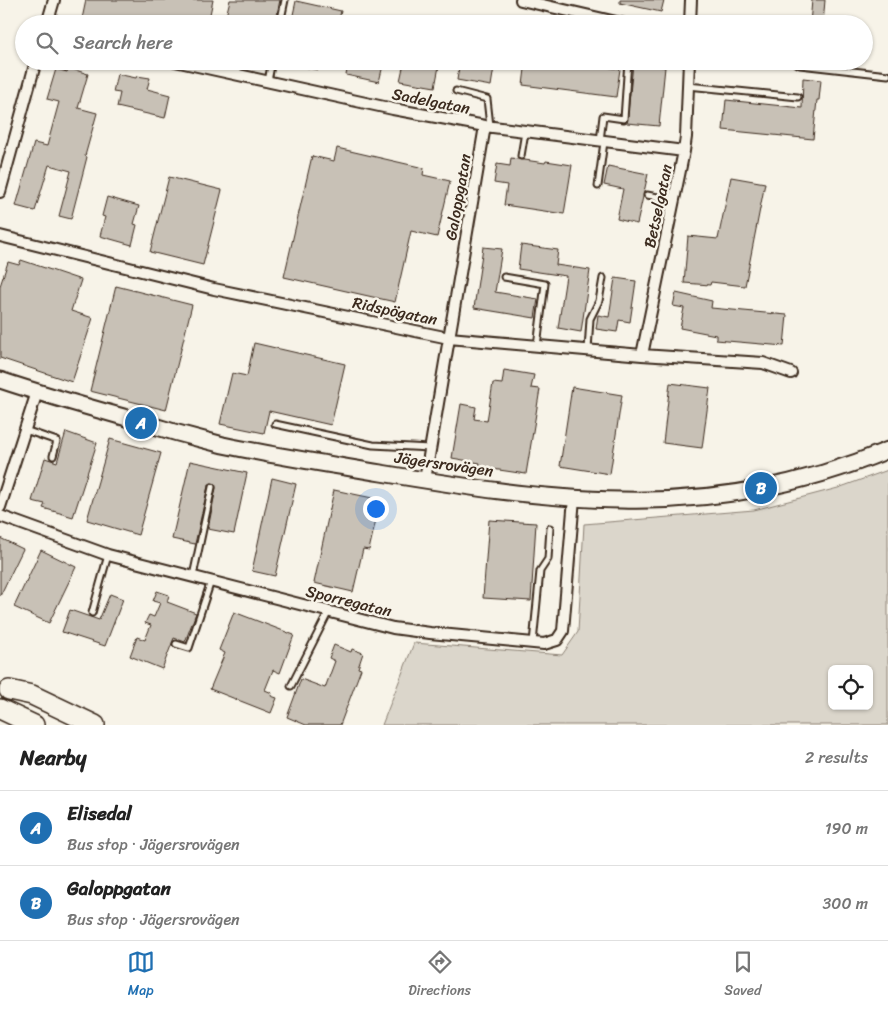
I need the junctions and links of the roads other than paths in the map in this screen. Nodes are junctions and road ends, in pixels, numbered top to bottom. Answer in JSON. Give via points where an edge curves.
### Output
{"nodes":[{"id":1,"x":54,"y":0,"type":"edge"},
{"id":2,"x":285,"y":0,"type":"edge"},
{"id":3,"x":521,"y":0,"type":"edge"},
{"id":4,"x":691,"y":0,"type":"edge"},
{"id":5,"x":50,"y":15,"type":"edge"},
{"id":6,"x":282,"y":15,"type":"edge"},
{"id":7,"x":586,"y":15,"type":"edge"},
{"id":8,"x":690,"y":15,"type":"edge"},
{"id":9,"x":34,"y":70,"type":"edge"},
{"id":10,"x":214,"y":70,"type":"edge"},
{"id":11,"x":270,"y":70,"type":"edge"},
{"id":12,"x":627,"y":70,"type":"edge"},
{"id":13,"x":689,"y":70,"type":"edge"},
{"id":14,"x":844,"y":70,"type":"edge"},
{"id":15,"x":888,"y":75,"type":"edge"},
{"id":16,"x":267,"y":82,"type":"junction"},
{"id":17,"x":688,"y":86,"type":"junction"},
{"id":18,"x":456,"y":91,"type":"dead end"},
{"id":19,"x":798,"y":97,"type":"dead end"},
{"id":20,"x":488,"y":127,"type":"junction"},
{"id":21,"x":525,"y":132,"type":"junction"},
{"id":22,"x":602,"y":142,"type":"junction"},
{"id":23,"x":684,"y":151,"type":"junction"},
{"id":24,"x":521,"y":156,"type":"dead end"},
{"id":25,"x":598,"y":186,"type":"dead end"},
{"id":26,"x":0,"y":192,"type":"edge"},
{"id":27,"x":647,"y":195,"type":"dead end"},
{"id":28,"x":674,"y":200,"type":"junction"},
{"id":29,"x":0,"y":236,"type":"edge"},
{"id":30,"x":504,"y":277,"type":"dead end"},
{"id":31,"x":603,"y":278,"type":"dead end"},
{"id":32,"x":449,"y":338,"type":"junction"},
{"id":33,"x":537,"y":346,"type":"junction"},
{"id":34,"x":588,"y":350,"type":"junction"},
{"id":35,"x":642,"y":355,"type":"junction"},
{"id":36,"x":790,"y":373,"type":"dead end"},
{"id":37,"x":0,"y":380,"type":"edge"},
{"id":38,"x":37,"y":392,"type":"junction"},
{"id":39,"x":275,"y":424,"type":"dead end"},
{"id":40,"x":25,"y":430,"type":"junction"},
{"id":41,"x":430,"y":448,"type":"junction"},
{"id":42,"x":888,"y":450,"type":"edge"},
{"id":43,"x":53,"y":456,"type":"dead end"},
{"id":44,"x":425,"y":480,"type":"junction"},
{"id":45,"x":212,"y":487,"type":"dead end"},
{"id":46,"x":574,"y":498,"type":"junction"},
{"id":47,"x":0,"y":507,"type":"edge"},
{"id":48,"x":0,"y":516,"type":"edge"},
{"id":49,"x":550,"y":528,"type":"dead end"},
{"id":50,"x":108,"y":555,"type":"junction"},
{"id":51,"x":193,"y":576,"type":"junction"},
{"id":52,"x":211,"y":581,"type":"junction"},
{"id":53,"x":328,"y":611,"type":"junction"},
{"id":54,"x":92,"y":613,"type":"dead end"},
{"id":55,"x":533,"y":643,"type":"junction"},
{"id":56,"x":176,"y":644,"type":"dead end"},
{"id":57,"x":291,"y":686,"type":"dead end"},
{"id":58,"x":5,"y":687,"type":"edge"},
{"id":59,"x":32,"y":696,"type":"junction"},
{"id":60,"x":0,"y":710,"type":"edge"},
{"id":61,"x":21,"y":725,"type":"edge"},
{"id":62,"x":34,"y":725,"type":"edge"},
{"id":63,"x":76,"y":725,"type":"edge"},
{"id":64,"x":95,"y":725,"type":"edge"},
{"id":65,"x":104,"y":725,"type":"edge"}],
"edges":[{"from":1,"to":5,"type":"street"},
{"from":2,"to":6,"type":"lane"},
{"from":3,"to":7,"type":"street"},
{"from":4,"to":8,"type":"street"},
{"from":9,"to":26,"type":"street"},
{"from":10,"to":16,"type":"street","name":"Sadelgatan"},
{"from":11,"to":16,"type":"lane"},
{"from":12,"to":22,"type":"lane","via":[[624,118],[603,116]]},
{"from":13,"to":17,"type":"street","name":"Betselgatan"},
{"from":14,"to":15,"type":"lane"},
{"from":16,"to":20,"type":"street","name":"Sadelgatan"},
{"from":17,"to":19,"type":"lane"},
{"from":17,"to":23,"type":"street","name":"Betselgatan"},
{"from":18,"to":20,"type":"lane","via":[[487,99]]},
{"from":20,"to":21,"type":"street","name":"Sadelgatan"},
{"from":20,"to":32,"type":"street","name":"Galoppgatan"},
{"from":21,"to":22,"type":"street","name":"Sadelgatan"},
{"from":21,"to":24,"type":"lane"},
{"from":22,"to":23,"type":"street","name":"Sadelgatan"},
{"from":22,"to":25,"type":"lane"},
{"from":23,"to":28,"type":"street","name":"Betselgatan"},
{"from":27,"to":28,"type":"lane"},
{"from":28,"to":35,"type":"street","name":"Betselgatan"},
{"from":29,"to":32,"type":"street","name":"Ridspögatan","via":[[214,289]]},
{"from":30,"to":33,"type":"lane","via":[[545,284]]},
{"from":31,"to":34,"type":"lane","via":[[599,301],[590,319]]},
{"from":32,"to":33,"type":"street","name":"Ridspögatan"},
{"from":32,"to":41,"type":"street","name":"Galoppgatan"},
{"from":33,"to":34,"type":"street","name":"Ridspögatan"},
{"from":34,"to":35,"type":"street","name":"Ridspögatan"},
{"from":35,"to":36,"type":"street","name":"Ridspögatan","via":[[763,363]]},
{"from":37,"to":38,"type":"street","name":"Jägersrovägen"},
{"from":38,"to":40,"type":"street"},
{"from":38,"to":44,"type":"street","name":"Jägersrovägen","via":[[223,445]]},
{"from":39,"to":41,"type":"lane","via":[[373,444]]},
{"from":40,"to":43,"type":"lane","via":[[57,441]]},
{"from":40,"to":47,"type":"street"},
{"from":41,"to":44,"type":"street","name":"Galoppgatan"},
{"from":42,"to":46,"type":"street","name":"Jägersrovägen","via":[[824,473],[737,493],[640,500]]},
{"from":44,"to":46,"type":"street","name":"Jägersrovägen"},
{"from":45,"to":51,"type":"lane"},
{"from":46,"to":55,"type":"street","name":"Sporregatan","via":[[563,631],[557,640]]},
{"from":48,"to":50,"type":"street","name":"Sporregatan"},
{"from":49,"to":55,"type":"lane","via":[[548,559],[540,571]]},
{"from":50,"to":51,"type":"street","name":"Sporregatan"},
{"from":50,"to":54,"type":"lane"},
{"from":51,"to":52,"type":"street","name":"Sporregatan"},
{"from":52,"to":53,"type":"street","name":"Sporregatan"},
{"from":52,"to":56,"type":"lane","via":[[189,648]]},
{"from":53,"to":55,"type":"street","name":"Sporregatan","via":[[393,628]]},
{"from":53,"to":57,"type":"lane"},
{"from":58,"to":59,"type":"highway"},
{"from":58,"to":63,"type":"highway"},
{"from":59,"to":64,"type":"highway"},
{"from":59,"to":65,"type":"lane"},
{"from":60,"to":61,"type":"highway"},
{"from":60,"to":62,"type":"highway"}]}
